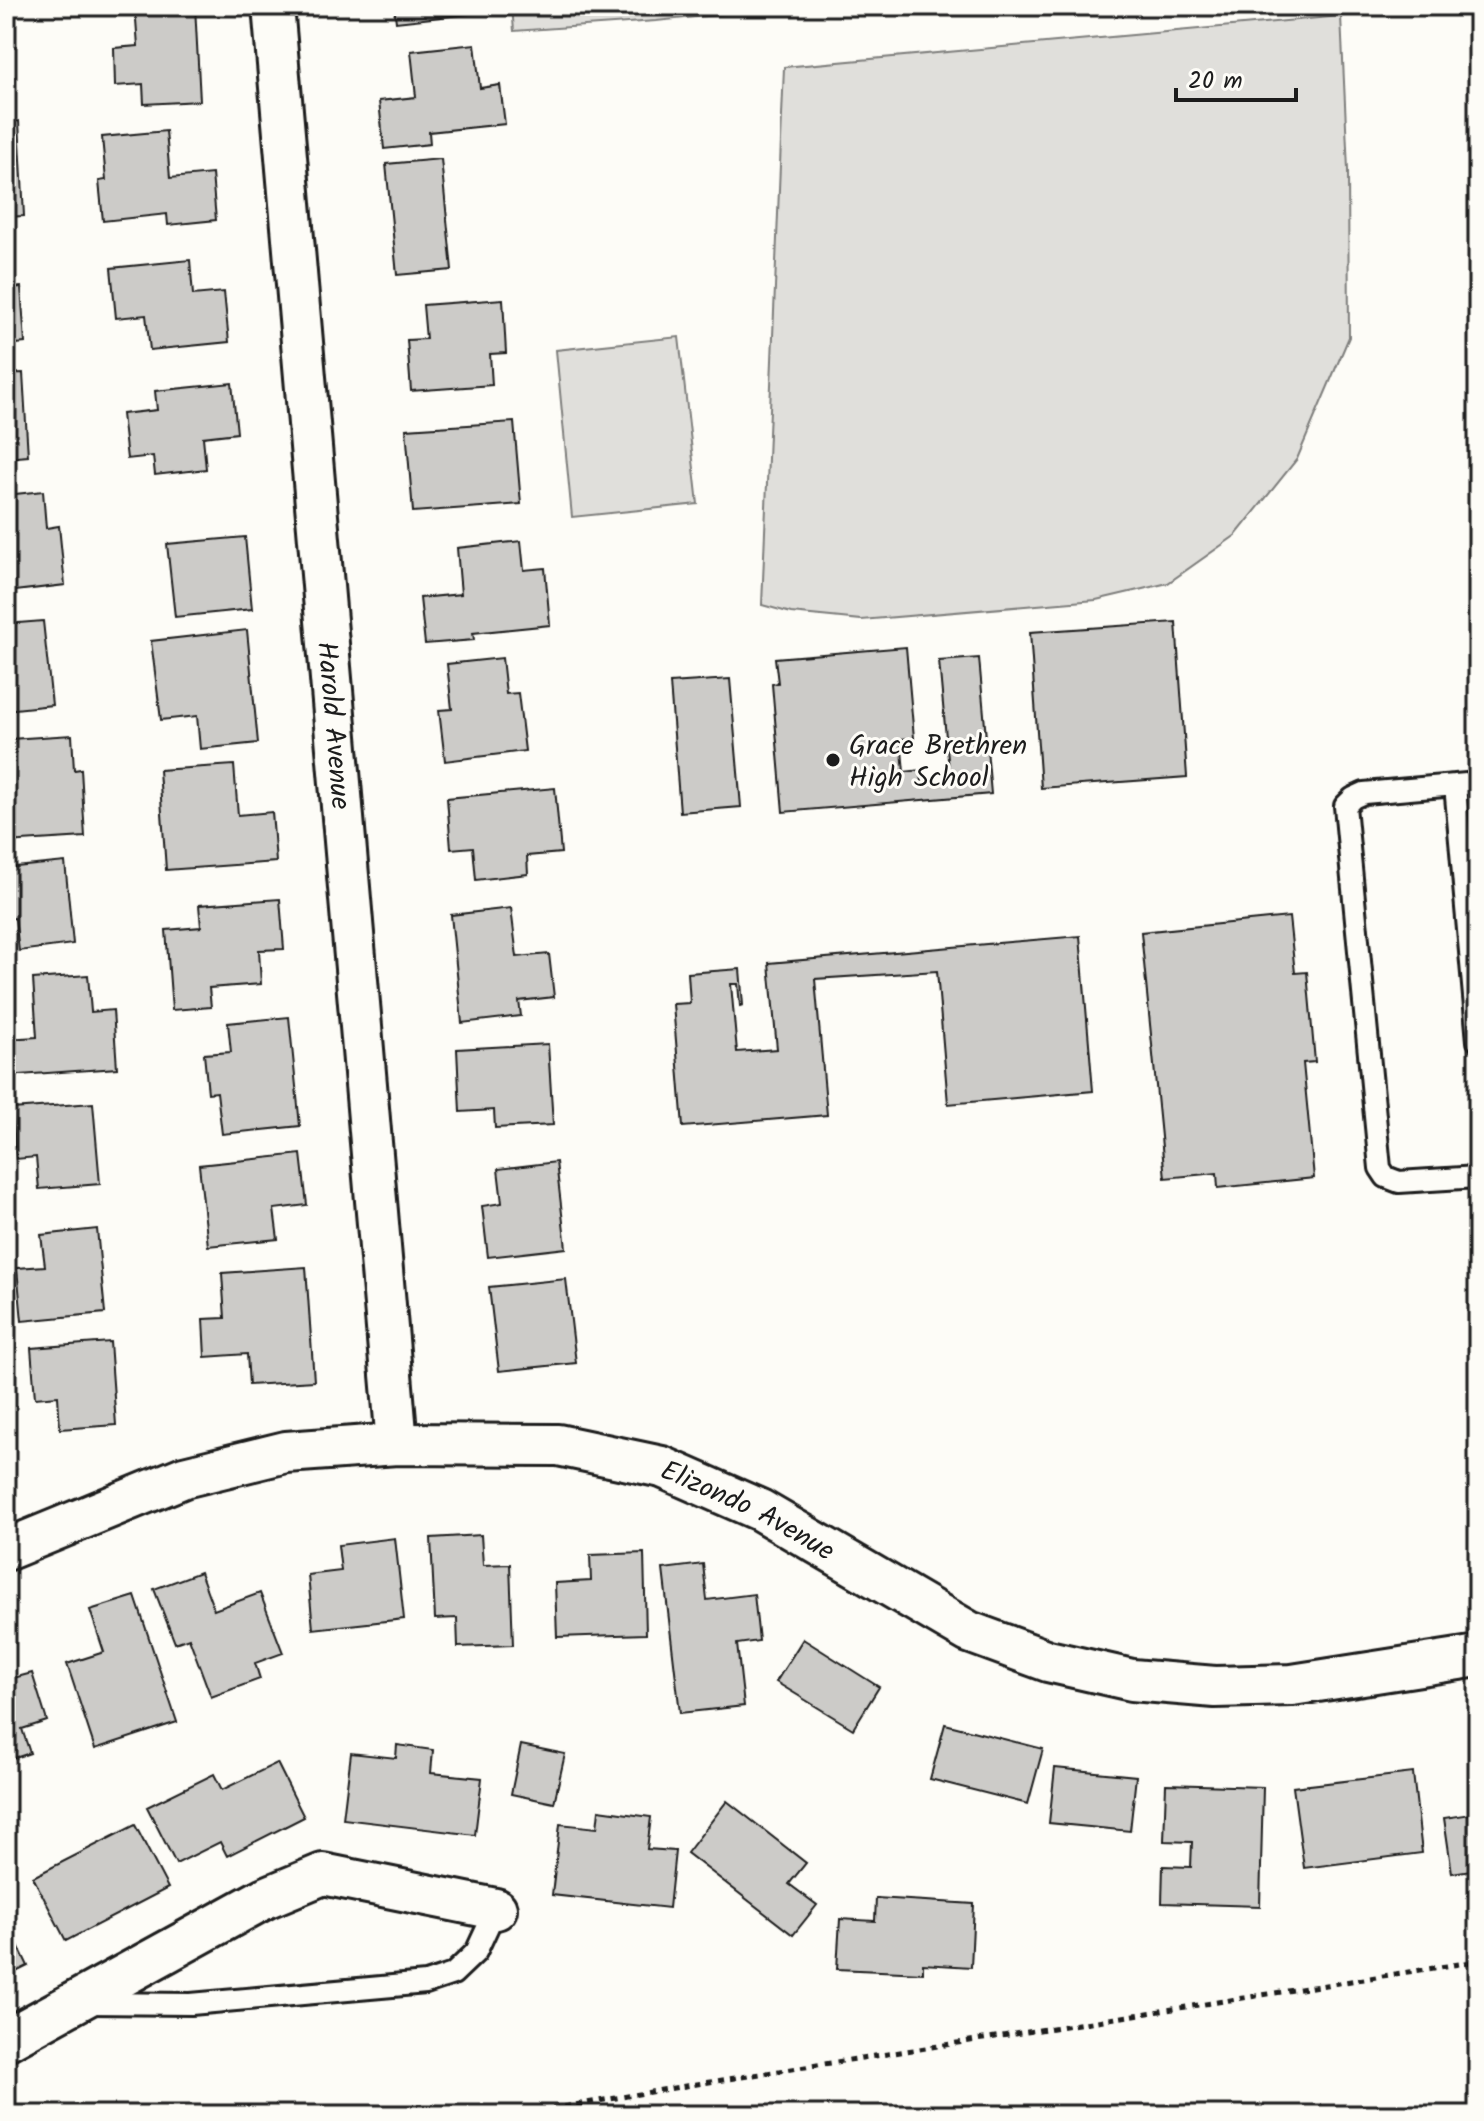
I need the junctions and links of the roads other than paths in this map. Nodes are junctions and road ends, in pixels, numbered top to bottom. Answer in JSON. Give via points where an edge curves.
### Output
{"nodes":[{"id":1,"x":273,"y":6,"type":"edge"},
{"id":2,"x":1478,"y":783,"type":"edge"},
{"id":3,"x":1455,"y":785,"type":"junction"},
{"id":4,"x":1478,"y":1041,"type":"edge"},
{"id":5,"x":1478,"y":1177,"type":"edge"},
{"id":6,"x":397,"y":1444,"type":"junction"},
{"id":7,"x":6,"y":1550,"type":"edge"},
{"id":8,"x":1478,"y":1656,"type":"edge"},
{"id":9,"x":496,"y":1909,"type":"joint"},
{"id":10,"x":75,"y":2003,"type":"junction"},
{"id":11,"x":6,"y":2040,"type":"edge"}],
"edges":[{"from":1,"to":6,"type":"street","name":"Harold Avenue"},
{"from":2,"to":3,"type":"lane"},
{"from":3,"to":4,"type":"lane"},
{"from":3,"to":5,"type":"lane","via":[[1364,793],[1345,806],[1380,1168],[1399,1182]]},
{"from":6,"to":7,"type":"street","name":"Elizondo Avenue","via":[[286,1452],[184,1477]]},
{"from":6,"to":8,"type":"street","name":"Elizondo Avenue","via":[[558,1445],[662,1467],[760,1510],[969,1632],[1048,1661],[1132,1680],[1215,1687],[1292,1685]]},
{"from":9,"to":10,"type":"street","via":[[323,1874],[265,1898]]},
{"from":9,"to":10,"type":"lane","via":[[476,1952],[453,1974],[426,1983],[191,2004]]},
{"from":10,"to":11,"type":"street"}]}
